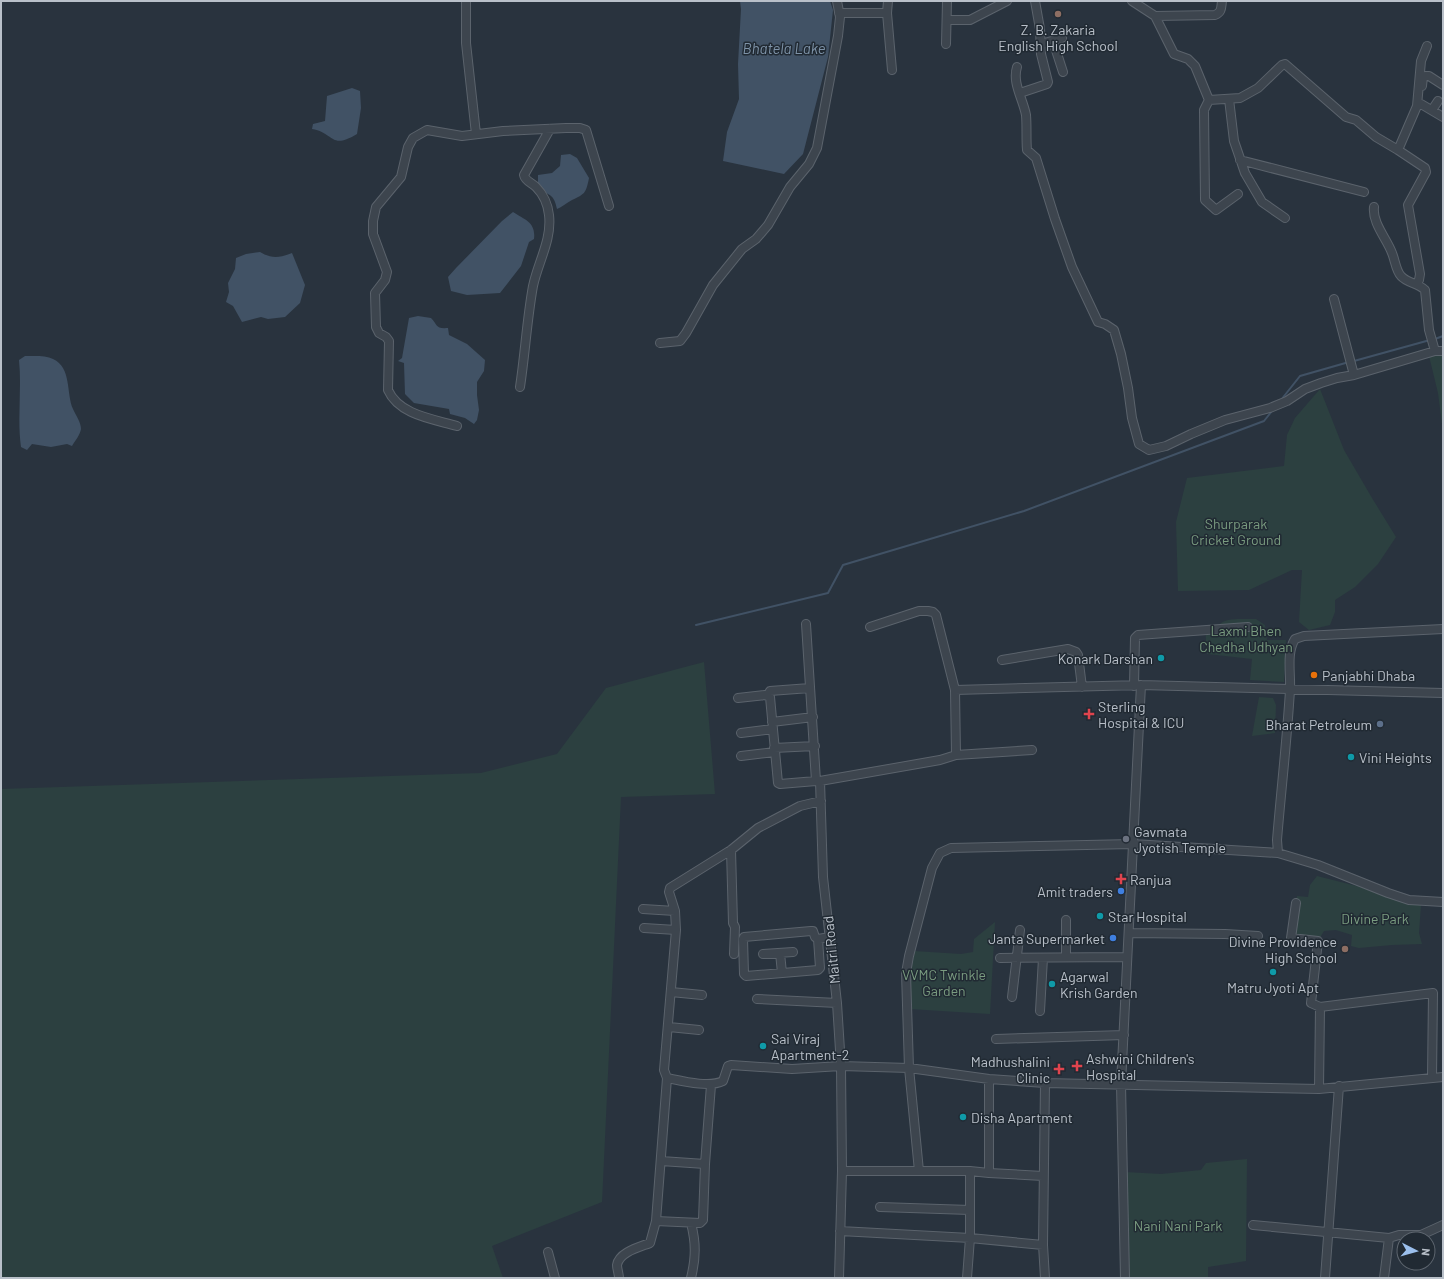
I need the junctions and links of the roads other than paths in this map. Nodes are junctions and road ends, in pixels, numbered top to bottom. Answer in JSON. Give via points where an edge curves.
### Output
{"nodes":[{"id":1,"x":466,"y":1,"type":"edge"},
{"id":2,"x":838,"y":1,"type":"edge"},
{"id":3,"x":888,"y":1,"type":"edge"},
{"id":4,"x":947,"y":1,"type":"edge"},
{"id":5,"x":1006,"y":1,"type":"edge"},
{"id":6,"x":1035,"y":1,"type":"edge"},
{"id":7,"x":1132,"y":1,"type":"edge"},
{"id":8,"x":1222,"y":1,"type":"edge"},
{"id":9,"x":839,"y":13,"type":"junction"},
{"id":10,"x":887,"y":13,"type":"junction"},
{"id":11,"x":1155,"y":16,"type":"junction"},
{"id":12,"x":947,"y":20,"type":"junction"},
{"id":13,"x":1062,"y":38,"type":"dead end"},
{"id":14,"x":1053,"y":41,"type":"junction"},
{"id":15,"x":946,"y":44,"type":"dead end"},
{"id":16,"x":1041,"y":44,"type":"junction"},
{"id":17,"x":1428,"y":46,"type":"dead end"},
{"id":18,"x":1017,"y":66,"type":"dead end"},
{"id":19,"x":892,"y":70,"type":"dead end"},
{"id":20,"x":1062,"y":72,"type":"dead end"},
{"id":21,"x":1443,"y":85,"type":"edge"},
{"id":22,"x":1020,"y":93,"type":"junction"},
{"id":23,"x":1229,"y":99,"type":"junction"},
{"id":24,"x":1210,"y":100,"type":"junction"},
{"id":25,"x":1438,"y":101,"type":"dead end"},
{"id":26,"x":1419,"y":105,"type":"junction"},
{"id":27,"x":1432,"y":110,"type":"junction"},
{"id":28,"x":1443,"y":117,"type":"edge"},
{"id":29,"x":550,"y":129,"type":"junction"},
{"id":30,"x":476,"y":134,"type":"junction"},
{"id":31,"x":1398,"y":150,"type":"junction"},
{"id":32,"x":1240,"y":160,"type":"junction"},
{"id":33,"x":1364,"y":192,"type":"dead end"},
{"id":34,"x":1238,"y":194,"type":"dead end"},
{"id":35,"x":609,"y":206,"type":"dead end"},
{"id":36,"x":1374,"y":207,"type":"dead end"},
{"id":37,"x":1285,"y":218,"type":"dead end"},
{"id":38,"x":1416,"y":284,"type":"junction"},
{"id":39,"x":1334,"y":299,"type":"dead end"},
{"id":40,"x":660,"y":343,"type":"dead end"},
{"id":41,"x":1437,"y":350,"type":"edge"},
{"id":42,"x":1354,"y":376,"type":"junction"},
{"id":43,"x":520,"y":387,"type":"dead end"},
{"id":44,"x":457,"y":426,"type":"dead end"},
{"id":45,"x":806,"y":624,"type":"dead end"},
{"id":46,"x":870,"y":627,"type":"dead end"},
{"id":47,"x":1248,"y":627,"type":"dead end"},
{"id":48,"x":1443,"y":629,"type":"edge"},
{"id":49,"x":1002,"y":660,"type":"dead end"},
{"id":50,"x":1138,"y":686,"type":"junction"},
{"id":51,"x":1082,"y":687,"type":"junction"},
{"id":52,"x":810,"y":688,"type":"junction"},
{"id":53,"x":1290,"y":689,"type":"junction"},
{"id":54,"x":955,"y":690,"type":"junction"},
{"id":55,"x":1443,"y":693,"type":"edge"},
{"id":56,"x":768,"y":695,"type":"junction"},
{"id":57,"x":738,"y":698,"type":"dead end"},
{"id":58,"x":813,"y":717,"type":"junction"},
{"id":59,"x":772,"y":725,"type":"junction"},
{"id":60,"x":741,"y":733,"type":"dead end"},
{"id":61,"x":814,"y":746,"type":"junction"},
{"id":62,"x":775,"y":750,"type":"junction"},
{"id":63,"x":1032,"y":750,"type":"dead end"},
{"id":64,"x":956,"y":755,"type":"junction"},
{"id":65,"x":741,"y":756,"type":"dead end"},
{"id":66,"x":818,"y":781,"type":"junction"},
{"id":67,"x":821,"y":801,"type":"junction"},
{"id":68,"x":1133,"y":844,"type":"junction"},
{"id":69,"x":731,"y":850,"type":"junction"},
{"id":70,"x":1278,"y":853,"type":"junction"},
{"id":71,"x":1443,"y":902,"type":"edge"},
{"id":72,"x":1296,"y":903,"type":"dead end"},
{"id":73,"x":643,"y":909,"type":"dead end"},
{"id":74,"x":675,"y":911,"type":"junction"},
{"id":75,"x":1066,"y":920,"type":"dead end"},
{"id":76,"x":644,"y":928,"type":"dead end"},
{"id":77,"x":676,"y":930,"type":"junction"},
{"id":78,"x":1020,"y":930,"type":"dead end"},
{"id":79,"x":1129,"y":933,"type":"junction"},
{"id":80,"x":1258,"y":936,"type":"dead end"},
{"id":81,"x":830,"y":937,"type":"junction"},
{"id":82,"x":818,"y":939,"type":"junction"},
{"id":83,"x":793,"y":952,"type":"dead end"},
{"id":84,"x":780,"y":953,"type":"junction"},
{"id":85,"x":734,"y":954,"type":"dead end"},
{"id":86,"x":763,"y":954,"type":"dead end"},
{"id":87,"x":1127,"y":956,"type":"junction"},
{"id":88,"x":1066,"y":957,"type":"junction"},
{"id":89,"x":1000,"y":958,"type":"dead end"},
{"id":90,"x":1017,"y":958,"type":"junction"},
{"id":91,"x":1043,"y":958,"type":"junction"},
{"id":92,"x":782,"y":973,"type":"junction"},
{"id":93,"x":671,"y":992,"type":"junction"},
{"id":94,"x":702,"y":995,"type":"dead end"},
{"id":95,"x":1012,"y":997,"type":"dead end"},
{"id":96,"x":757,"y":999,"type":"dead end"},
{"id":97,"x":837,"y":1003,"type":"junction"},
{"id":98,"x":1320,"y":1007,"type":"junction"},
{"id":99,"x":1040,"y":1011,"type":"dead end"},
{"id":100,"x":668,"y":1028,"type":"junction"},
{"id":101,"x":699,"y":1030,"type":"dead end"},
{"id":102,"x":1124,"y":1035,"type":"junction"},
{"id":103,"x":996,"y":1039,"type":"dead end"},
{"id":104,"x":841,"y":1066,"type":"junction"},
{"id":105,"x":909,"y":1068,"type":"junction"},
{"id":106,"x":667,"y":1078,"type":"junction"},
{"id":107,"x":1432,"y":1078,"type":"junction"},
{"id":108,"x":1443,"y":1078,"type":"edge"},
{"id":109,"x":989,"y":1079,"type":"junction"},
{"id":110,"x":1045,"y":1083,"type":"junction"},
{"id":111,"x":1121,"y":1084,"type":"junction"},
{"id":112,"x":711,"y":1085,"type":"junction"},
{"id":113,"x":1338,"y":1086,"type":"junction"},
{"id":114,"x":1319,"y":1089,"type":"junction"},
{"id":115,"x":661,"y":1161,"type":"junction"},
{"id":116,"x":705,"y":1164,"type":"junction"},
{"id":117,"x":842,"y":1171,"type":"junction"},
{"id":118,"x":919,"y":1171,"type":"junction"},
{"id":119,"x":970,"y":1171,"type":"junction"},
{"id":120,"x":989,"y":1173,"type":"junction"},
{"id":121,"x":1043,"y":1176,"type":"junction"},
{"id":122,"x":880,"y":1207,"type":"dead end"},
{"id":123,"x":970,"y":1210,"type":"junction"},
{"id":124,"x":656,"y":1221,"type":"junction"},
{"id":125,"x":691,"y":1222,"type":"junction"},
{"id":126,"x":1253,"y":1225,"type":"dead end"},
{"id":127,"x":1443,"y":1225,"type":"edge"},
{"id":128,"x":840,"y":1232,"type":"junction"},
{"id":129,"x":1328,"y":1232,"type":"junction"},
{"id":130,"x":970,"y":1238,"type":"junction"},
{"id":131,"x":1389,"y":1238,"type":"junction"},
{"id":132,"x":1043,"y":1245,"type":"junction"},
{"id":133,"x":548,"y":1252,"type":"dead end"},
{"id":134,"x":555,"y":1278,"type":"edge"},
{"id":135,"x":619,"y":1278,"type":"edge"},
{"id":136,"x":691,"y":1278,"type":"edge"},
{"id":137,"x":839,"y":1278,"type":"edge"},
{"id":138,"x":967,"y":1278,"type":"edge"},
{"id":139,"x":1045,"y":1278,"type":"edge"},
{"id":140,"x":1124,"y":1278,"type":"edge"},
{"id":141,"x":1325,"y":1278,"type":"edge"},
{"id":142,"x":1384,"y":1278,"type":"edge"}],
"edges":[{"from":1,"to":30,"type":"street","via":[[466,43]]},
{"from":2,"to":9,"type":"street"},
{"from":3,"to":10,"type":"street"},
{"from":4,"to":12,"type":"street"},
{"from":5,"to":12,"type":"street","via":[[970,20]]},
{"from":6,"to":16,"type":"street"},
{"from":7,"to":11,"type":"street"},
{"from":8,"to":11,"type":"street","via":[[1221,10],[1215,15]]},
{"from":9,"to":10,"type":"street"},
{"from":9,"to":40,"type":"street","via":[[838,36],[817,148],[809,164],[790,187],[768,225],[756,239],[742,249],[713,285],[680,341]]},
{"from":10,"to":19,"type":"street"},
{"from":11,"to":24,"type":"street","via":[[1174,54],[1188,59],[1194,66]]},
{"from":12,"to":15,"type":"street"},
{"from":13,"to":14,"type":"street"},
{"from":14,"to":16,"type":"street"},
{"from":14,"to":20,"type":"street"},
{"from":16,"to":22,"type":"street","via":[[1048,82]]},
{"from":17,"to":26,"type":"street","via":[[1421,61]]},
{"from":18,"to":22,"type":"street","via":[[1015,73]]},
{"from":21,"to":26,"type":"street","via":[[1429,76],[1423,77]]},
{"from":22,"to":42,"type":"street","via":[[1026,116],[1027,150],[1036,158],[1072,268],[1098,322],[1114,330],[1139,444],[1150,450],[1160,448],[1225,420],[1272,407],[1321,383]]},
{"from":23,"to":24,"type":"street"},
{"from":23,"to":31,"type":"street","via":[[1240,98],[1258,88],[1285,64],[1346,116],[1356,120]]},
{"from":23,"to":32,"type":"street","via":[[1234,141]]},
{"from":24,"to":34,"type":"street","via":[[1204,110],[1205,200],[1216,210]]},
{"from":25,"to":27,"type":"street"},
{"from":26,"to":27,"type":"street"},
{"from":26,"to":31,"type":"street"},
{"from":27,"to":28,"type":"street"},
{"from":29,"to":30,"type":"street"},
{"from":29,"to":35,"type":"street","via":[[586,130]]},
{"from":29,"to":43,"type":"street","via":[[524,175],[541,194],[550,220],[534,285]]},
{"from":30,"to":44,"type":"street","via":[[462,136],[427,130],[413,138],[408,147],[401,177],[376,207],[373,221],[374,234],[387,272],[385,280],[375,293],[377,331],[389,341],[390,395],[403,408]]},
{"from":31,"to":38,"type":"street","via":[[1425,168],[1426,172],[1408,205],[1420,274]]},
{"from":32,"to":33,"type":"street"},
{"from":32,"to":37,"type":"street","via":[[1262,202]]},
{"from":36,"to":38,"type":"street","via":[[1377,222],[1400,275]]},
{"from":38,"to":41,"type":"street","via":[[1425,290],[1429,330]]},
{"from":39,"to":42,"type":"street"},
{"from":41,"to":42,"type":"street"},
{"from":45,"to":52,"type":"street","name":"Maitri Road"},
{"from":46,"to":54,"type":"street","via":[[919,611],[933,612],[936,615]]},
{"from":47,"to":50,"type":"street","via":[[1138,635],[1135,638]]},
{"from":48,"to":53,"type":"street","via":[[1304,636],[1295,639],[1291,648]]},
{"from":49,"to":51,"type":"street","via":[[1072,650],[1078,655]]},
{"from":50,"to":51,"type":"street"},
{"from":50,"to":53,"type":"street"},
{"from":50,"to":68,"type":"street"},
{"from":51,"to":54,"type":"street"},
{"from":52,"to":56,"type":"street","via":[[770,691]]},
{"from":52,"to":58,"type":"street","name":"Maitri Road"},
{"from":53,"to":55,"type":"street"},
{"from":53,"to":70,"type":"street"},
{"from":54,"to":64,"type":"street"},
{"from":56,"to":57,"type":"street"},
{"from":56,"to":59,"type":"street"},
{"from":58,"to":59,"type":"street"},
{"from":58,"to":61,"type":"street","name":"Maitri Road"},
{"from":59,"to":60,"type":"street"},
{"from":59,"to":62,"type":"street"},
{"from":61,"to":62,"type":"street"},
{"from":61,"to":66,"type":"street","name":"Maitri Road"},
{"from":62,"to":65,"type":"street"},
{"from":62,"to":66,"type":"street","via":[[778,783]]},
{"from":63,"to":64,"type":"street"},
{"from":64,"to":66,"type":"street"},
{"from":66,"to":67,"type":"street","name":"Maitri Road"},
{"from":67,"to":69,"type":"street","via":[[800,806],[758,828]]},
{"from":67,"to":81,"type":"street","name":"Maitri Road","via":[[824,877]]},
{"from":68,"to":70,"type":"street"},
{"from":68,"to":79,"type":"street"},
{"from":68,"to":105,"type":"street","via":[[951,848],[940,853],[932,868],[906,973]]},
{"from":69,"to":74,"type":"street","via":[[670,888]]},
{"from":69,"to":85,"type":"street"},
{"from":70,"to":71,"type":"street","via":[[1318,865],[1409,900]]},
{"from":72,"to":98,"type":"street","via":[[1290,938],[1318,941],[1311,1003]]},
{"from":73,"to":74,"type":"street"},
{"from":74,"to":77,"type":"street"},
{"from":75,"to":88,"type":"street"},
{"from":76,"to":77,"type":"street"},
{"from":77,"to":93,"type":"street"},
{"from":78,"to":90,"type":"street"},
{"from":79,"to":80,"type":"street"},
{"from":79,"to":87,"type":"street"},
{"from":81,"to":82,"type":"street"},
{"from":81,"to":97,"type":"street","name":"Maitri Road"},
{"from":82,"to":92,"type":"street","via":[[818,970]]},
{"from":82,"to":92,"type":"street","via":[[815,938],[814,931],[744,936],[746,976]]},
{"from":83,"to":84,"type":"street"},
{"from":84,"to":86,"type":"street"},
{"from":84,"to":92,"type":"street"},
{"from":87,"to":88,"type":"street"},
{"from":87,"to":102,"type":"street"},
{"from":88,"to":91,"type":"street"},
{"from":89,"to":90,"type":"street"},
{"from":90,"to":91,"type":"street"},
{"from":90,"to":95,"type":"street"},
{"from":91,"to":99,"type":"street"},
{"from":93,"to":94,"type":"street"},
{"from":93,"to":100,"type":"street"},
{"from":96,"to":97,"type":"street"},
{"from":97,"to":104,"type":"street","name":"Maitri Road"},
{"from":98,"to":107,"type":"street","via":[[1433,993]]},
{"from":98,"to":114,"type":"street"},
{"from":100,"to":101,"type":"street"},
{"from":100,"to":106,"type":"street","via":[[664,1070]]},
{"from":102,"to":103,"type":"street"},
{"from":102,"to":111,"type":"street"},
{"from":104,"to":105,"type":"street"},
{"from":104,"to":112,"type":"street","via":[[792,1069],[731,1065],[728,1066],[725,1078]]},
{"from":104,"to":117,"type":"street","name":"Maitri Road"},
{"from":105,"to":109,"type":"street"},
{"from":105,"to":118,"type":"street"},
{"from":106,"to":112,"type":"street"},
{"from":106,"to":115,"type":"street"},
{"from":107,"to":108,"type":"street"},
{"from":107,"to":113,"type":"street"},
{"from":109,"to":110,"type":"street"},
{"from":109,"to":120,"type":"street"},
{"from":110,"to":111,"type":"street"},
{"from":110,"to":121,"type":"street"},
{"from":111,"to":114,"type":"street"},
{"from":111,"to":140,"type":"street"},
{"from":112,"to":116,"type":"street"},
{"from":113,"to":114,"type":"street"},
{"from":113,"to":129,"type":"street"},
{"from":115,"to":116,"type":"street"},
{"from":115,"to":124,"type":"street"},
{"from":116,"to":125,"type":"street","via":[[703,1220],[700,1223]]},
{"from":117,"to":118,"type":"street"},
{"from":117,"to":128,"type":"street","name":"Maitri Road"},
{"from":118,"to":119,"type":"street"},
{"from":119,"to":120,"type":"street"},
{"from":119,"to":123,"type":"street"},
{"from":120,"to":121,"type":"street"},
{"from":121,"to":132,"type":"street"},
{"from":122,"to":123,"type":"street"},
{"from":123,"to":130,"type":"street"},
{"from":124,"to":125,"type":"street"},
{"from":124,"to":135,"type":"street","via":[[650,1243],[620,1258],[617,1266]]},
{"from":125,"to":136,"type":"street","via":[[696,1254]]},
{"from":126,"to":129,"type":"street"},
{"from":127,"to":131,"type":"street","via":[[1421,1235],[1399,1235]]},
{"from":128,"to":130,"type":"street"},
{"from":128,"to":137,"type":"street","name":"Maitri Road"},
{"from":129,"to":131,"type":"street"},
{"from":129,"to":141,"type":"street"},
{"from":130,"to":132,"type":"street"},
{"from":130,"to":138,"type":"street"},
{"from":131,"to":142,"type":"street"},
{"from":132,"to":139,"type":"street"},
{"from":133,"to":134,"type":"street"}]}
